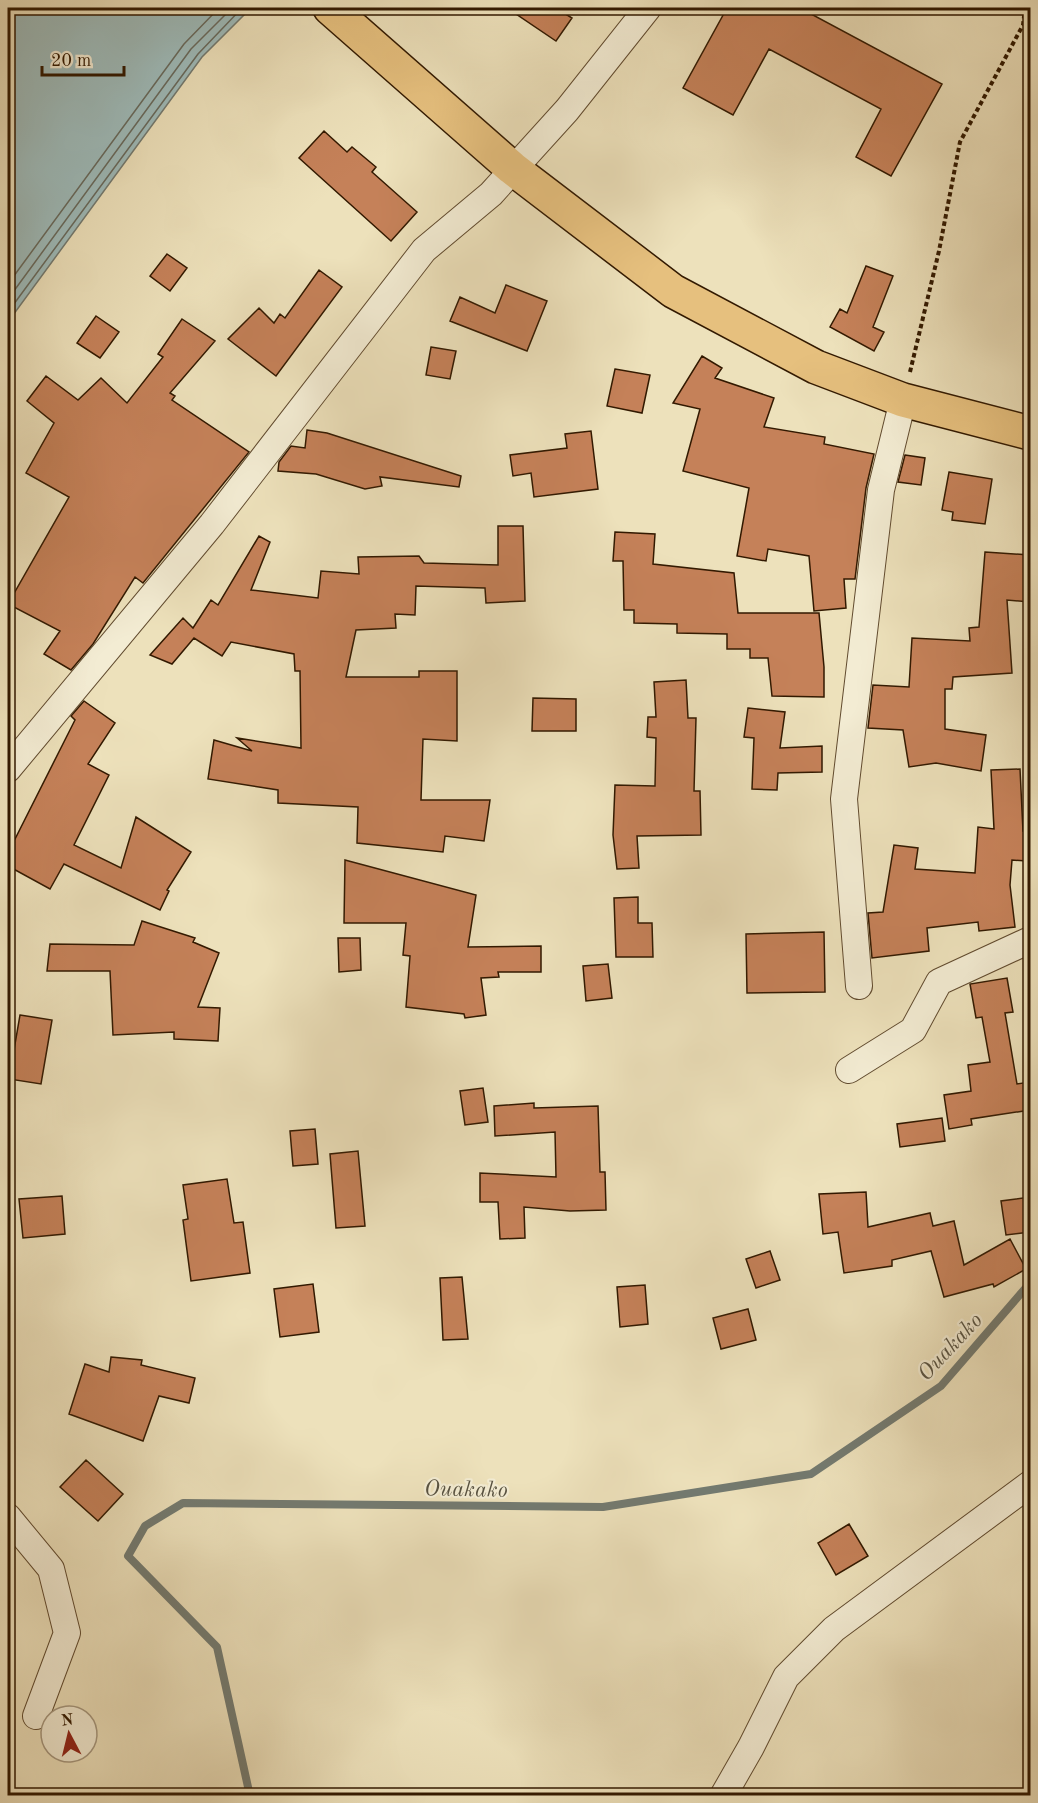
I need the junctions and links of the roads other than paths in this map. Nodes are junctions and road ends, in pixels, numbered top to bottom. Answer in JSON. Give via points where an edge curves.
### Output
{"nodes":[{"id":1,"x":330,"y":8,"type":"edge"},
{"id":2,"x":648,"y":8,"type":"edge"},
{"id":3,"x":512,"y":168,"type":"junction"},
{"id":4,"x":903,"y":400,"type":"junction"},
{"id":5,"x":1030,"y":433,"type":"edge"},
{"id":6,"x":8,"y":769,"type":"edge"},
{"id":7,"x":1030,"y":940,"type":"edge"},
{"id":8,"x":860,"y":986,"type":"dead end"},
{"id":9,"x":849,"y":1070,"type":"dead end"},
{"id":10,"x":1030,"y":1484,"type":"edge"},
{"id":11,"x":8,"y":1518,"type":"edge"},
{"id":12,"x":36,"y":1716,"type":"dead end"},
{"id":13,"x":723,"y":1796,"type":"edge"}],
"edges":[{"from":1,"to":3,"type":"main road"},
{"from":2,"to":3,"type":"street","via":[[567,110]]},
{"from":3,"to":4,"type":"main road","via":[[673,291],[816,367]]},
{"from":3,"to":6,"type":"street","via":[[491,194],[424,250],[206,533]]},
{"from":4,"to":5,"type":"main road"},
{"from":4,"to":8,"type":"street","via":[[881,490],[844,800]]},
{"from":7,"to":9,"type":"street","via":[[939,982],[913,1030]]},
{"from":10,"to":13,"type":"street","via":[[834,1629],[786,1677]]},
{"from":11,"to":12,"type":"street","via":[[51,1569],[67,1633]]}]}
